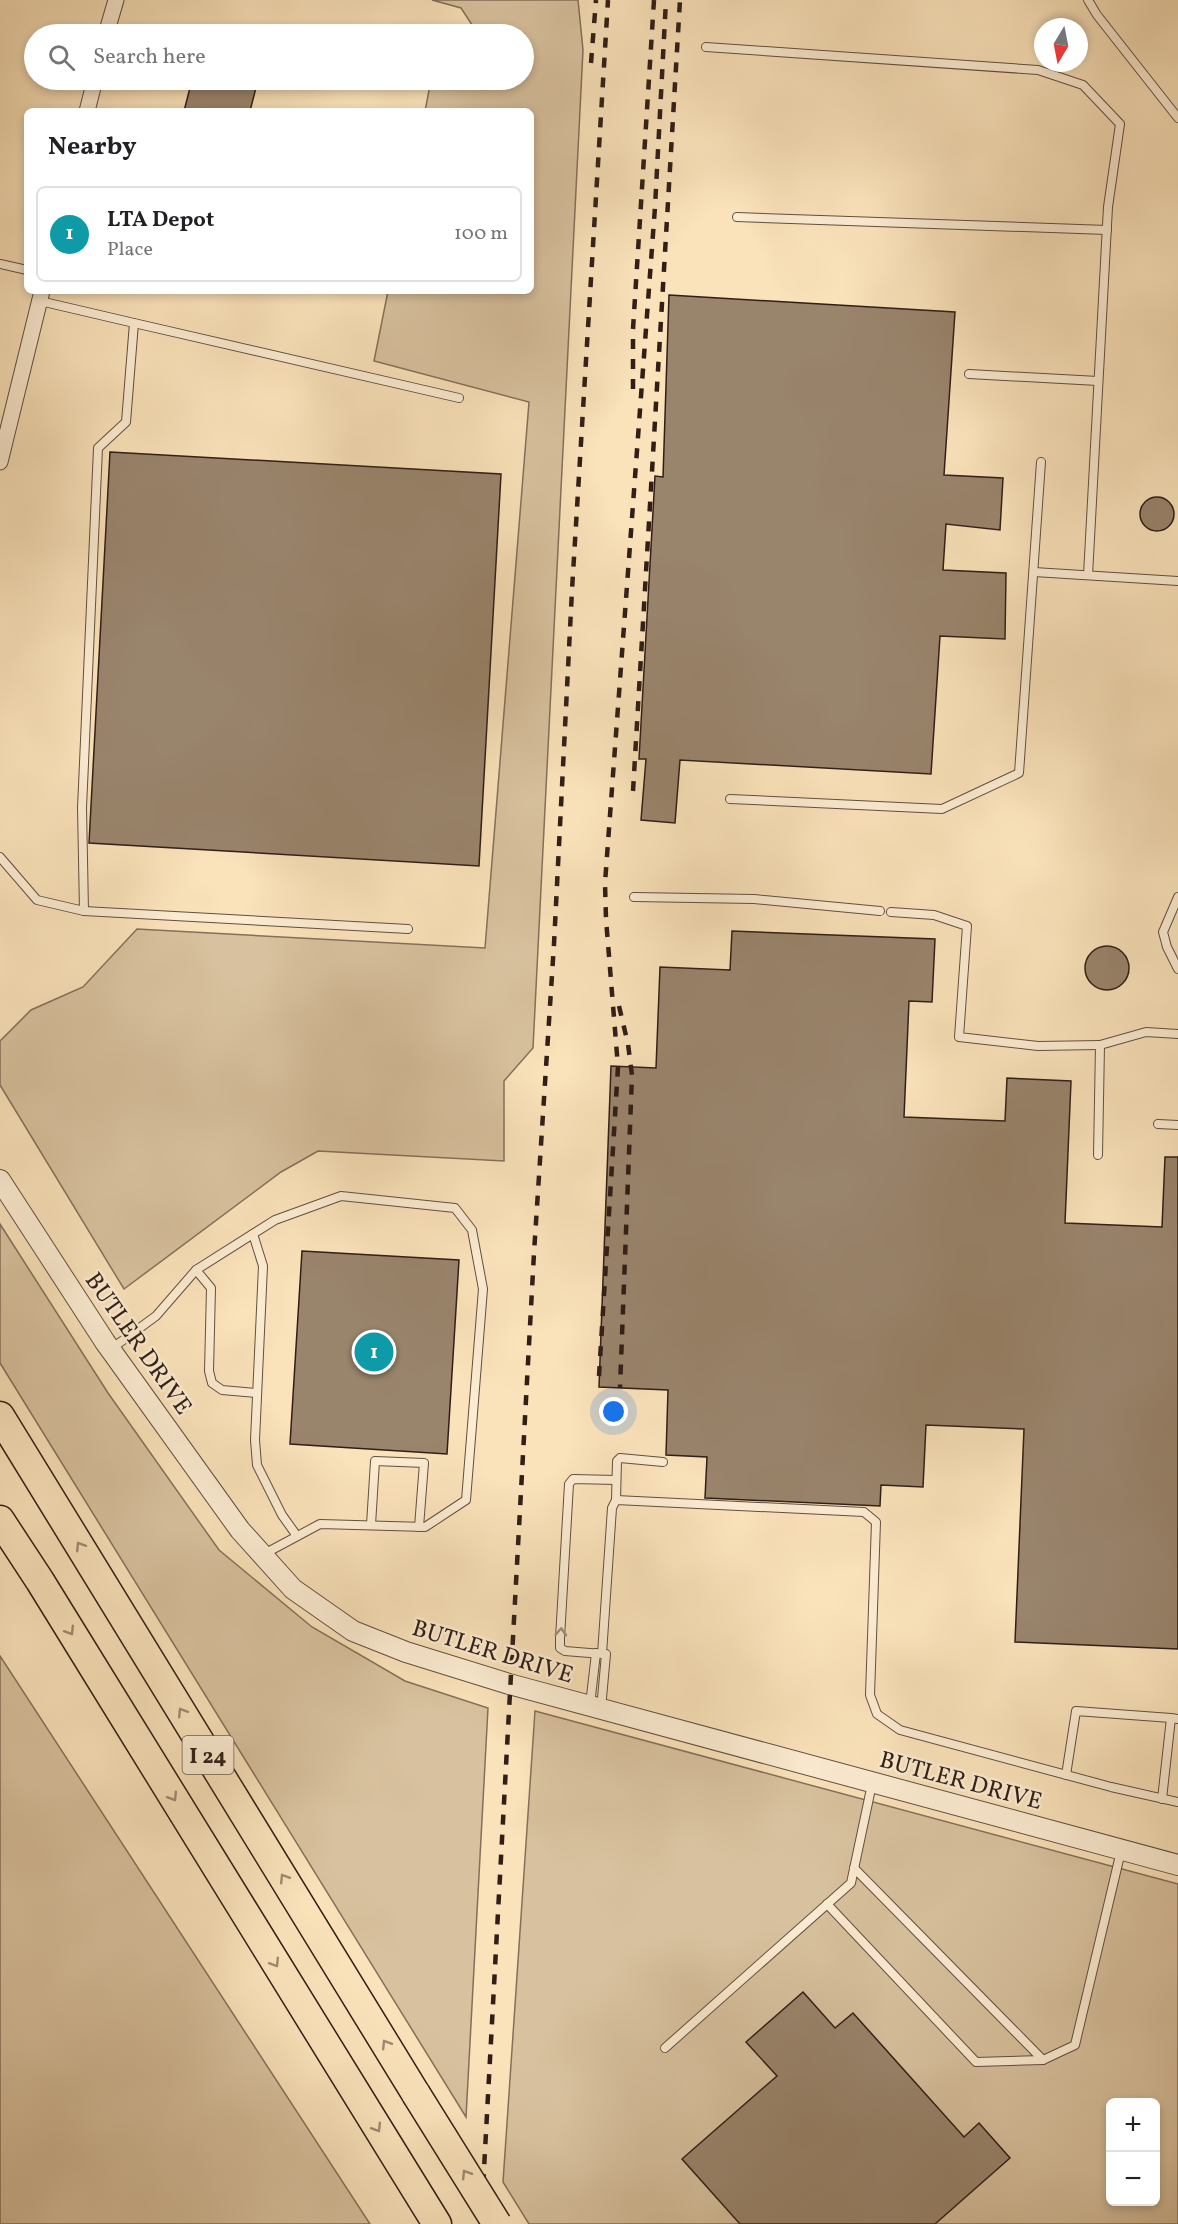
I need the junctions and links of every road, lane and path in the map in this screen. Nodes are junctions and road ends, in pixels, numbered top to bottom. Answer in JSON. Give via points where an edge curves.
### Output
{"nodes":[{"id":1,"x":116,"y":0,"type":"edge"},
{"id":2,"x":1088,"y":0,"type":"edge"},
{"id":3,"x":109,"y":24,"type":"edge"},
{"id":4,"x":706,"y":47,"type":"dead end"},
{"id":5,"x":92,"y":90,"type":"edge"},
{"id":6,"x":88,"y":108,"type":"edge"},
{"id":7,"x":1178,"y":118,"type":"edge"},
{"id":8,"x":737,"y":217,"type":"dead end"},
{"id":9,"x":1107,"y":230,"type":"junction"},
{"id":10,"x":0,"y":264,"type":"edge"},
{"id":11,"x":24,"y":269,"type":"edge"},
{"id":12,"x":41,"y":296,"type":"edge"},
{"id":13,"x":134,"y":323,"type":"junction"},
{"id":14,"x":969,"y":374,"type":"dead end"},
{"id":15,"x":1098,"y":381,"type":"junction"},
{"id":16,"x":459,"y":398,"type":"dead end"},
{"id":17,"x":0,"y":462,"type":"edge"},
{"id":18,"x":1041,"y":462,"type":"dead end"},
{"id":19,"x":1034,"y":572,"type":"junction"},
{"id":20,"x":1088,"y":575,"type":"junction"},
{"id":21,"x":1178,"y":581,"type":"edge"},
{"id":22,"x":730,"y":799,"type":"dead end"},
{"id":23,"x":0,"y":857,"type":"edge"},
{"id":24,"x":634,"y":897,"type":"dead end"},
{"id":25,"x":1178,"y":897,"type":"edge"},
{"id":26,"x":880,"y":910,"type":"dead end"},
{"id":27,"x":84,"y":911,"type":"junction"},
{"id":28,"x":891,"y":912,"type":"dead end"},
{"id":29,"x":408,"y":929,"type":"dead end"},
{"id":30,"x":1178,"y":969,"type":"edge"},
{"id":31,"x":1178,"y":1034,"type":"edge"},
{"id":32,"x":1100,"y":1045,"type":"junction"},
{"id":33,"x":1158,"y":1124,"type":"dead end"},
{"id":34,"x":1178,"y":1125,"type":"edge"},
{"id":35,"x":1098,"y":1155,"type":"dead end"},
{"id":36,"x":0,"y":1180,"type":"edge"},
{"id":37,"x":253,"y":1234,"type":"junction"},
{"id":38,"x":195,"y":1270,"type":"junction"},
{"id":39,"x":111,"y":1349,"type":"junction"},
{"id":40,"x":257,"y":1393,"type":"junction"},
{"id":41,"x":0,"y":1416,"type":"edge"},
{"id":42,"x":663,"y":1462,"type":"dead end"},
{"id":43,"x":616,"y":1480,"type":"junction"},
{"id":44,"x":616,"y":1500,"type":"junction"},
{"id":45,"x":0,"y":1520,"type":"edge"},
{"id":46,"x":371,"y":1525,"type":"junction"},
{"id":47,"x":419,"y":1527,"type":"junction"},
{"id":48,"x":297,"y":1536,"type":"junction"},
{"id":49,"x":262,"y":1554,"type":"junction"},
{"id":50,"x":601,"y":1654,"type":"junction"},
{"id":51,"x":596,"y":1708,"type":"junction"},
{"id":52,"x":1175,"y":1718,"type":"edge"},
{"id":53,"x":1066,"y":1775,"type":"junction"},
{"id":54,"x":872,"y":1783,"type":"junction"},
{"id":55,"x":1162,"y":1799,"type":"junction"},
{"id":56,"x":1178,"y":1802,"type":"edge"},
{"id":57,"x":1122,"y":1850,"type":"junction"},
{"id":58,"x":1178,"y":1865,"type":"edge"},
{"id":59,"x":854,"y":1868,"type":"junction"},
{"id":60,"x":827,"y":1904,"type":"junction"},
{"id":61,"x":665,"y":2048,"type":"dead end"},
{"id":62,"x":1043,"y":2060,"type":"junction"},
{"id":63,"x":436,"y":2224,"type":"edge"},
{"id":64,"x":497,"y":2224,"type":"edge"}],
"edges":[{"from":1,"to":3,"type":"street"},
{"from":2,"to":7,"type":"lane"},
{"from":4,"to":9,"type":"lane","via":[[1038,70],[1083,85],[1120,124]]},
{"from":5,"to":6,"type":"street"},
{"from":8,"to":9,"type":"lane"},
{"from":9,"to":15,"type":"lane"},
{"from":10,"to":11,"type":"lane"},
{"from":12,"to":13,"type":"lane"},
{"from":12,"to":17,"type":"street"},
{"from":13,"to":16,"type":"lane"},
{"from":13,"to":27,"type":"lane","via":[[126,422],[98,448],[82,808]]},
{"from":14,"to":15,"type":"lane"},
{"from":15,"to":20,"type":"lane"},
{"from":18,"to":19,"type":"lane"},
{"from":19,"to":20,"type":"lane"},
{"from":19,"to":22,"type":"lane","via":[[1019,773],[942,809]]},
{"from":20,"to":21,"type":"lane"},
{"from":23,"to":27,"type":"lane","via":[[37,900]]},
{"from":24,"to":26,"type":"lane","via":[[754,899]]},
{"from":25,"to":30,"type":"lane","via":[[1163,932]]},
{"from":27,"to":29,"type":"lane"},
{"from":28,"to":32,"type":"lane","via":[[934,915],[967,926],[959,1037],[1038,1046]]},
{"from":31,"to":32,"type":"lane","via":[[1146,1032]]},
{"from":32,"to":35,"type":"lane"},
{"from":33,"to":34,"type":"lane"},
{"from":36,"to":39,"type":"street","name":"BUTLER DRIVE"},
{"from":37,"to":38,"type":"lane"},
{"from":37,"to":40,"type":"lane","via":[[263,1266]]},
{"from":37,"to":47,"type":"lane","via":[[275,1220],[341,1196],[455,1209],[472,1230],[483,1289],[466,1500]]},
{"from":38,"to":39,"type":"lane","via":[[156,1316]]},
{"from":38,"to":40,"type":"lane","via":[[211,1288],[212,1383],[222,1390]]},
{"from":39,"to":49,"type":"street","name":"BUTLER DRIVE","via":[[240,1530]]},
{"from":40,"to":48,"type":"lane","via":[[257,1465]]},
{"from":64,"to":41,"type":"highway","number":"I 24","one_way":true,"bridge":true},
{"from":42,"to":43,"type":"lane","via":[[620,1458]]},
{"from":43,"to":44,"type":"lane"},
{"from":50,"to":43,"type":"lane","one_way":true,"via":[[560,1648],[569,1484],[573,1479]]},
{"from":44,"to":50,"type":"lane","via":[[612,1508]]},
{"from":44,"to":53,"type":"lane","via":[[864,1512],[876,1522],[870,1695],[877,1714],[900,1730]]},
{"from":45,"to":63,"type":"highway","number":"I 24","one_way":true},
{"from":46,"to":47,"type":"lane"},
{"from":46,"to":47,"type":"lane","via":[[375,1461],[424,1463]]},
{"from":46,"to":48,"type":"lane","via":[[320,1524]]},
{"from":48,"to":49,"type":"lane"},
{"from":49,"to":51,"type":"street","name":"BUTLER DRIVE","via":[[293,1589],[353,1631],[406,1652]]},
{"from":50,"to":51,"type":"lane"},
{"from":51,"to":54,"type":"street","name":"BUTLER DRIVE"},
{"from":52,"to":53,"type":"lane","via":[[1076,1711]]},
{"from":52,"to":55,"type":"lane"},
{"from":53,"to":55,"type":"lane"},
{"from":54,"to":57,"type":"street","name":"BUTLER DRIVE"},
{"from":54,"to":59,"type":"lane"},
{"from":55,"to":56,"type":"lane"},
{"from":57,"to":58,"type":"street","name":"BUTLER DRIVE"},
{"from":57,"to":62,"type":"lane","via":[[1075,2045]]},
{"from":59,"to":60,"type":"lane","via":[[851,1883]]},
{"from":59,"to":62,"type":"lane"},
{"from":60,"to":61,"type":"lane"},
{"from":60,"to":62,"type":"lane","via":[[976,2062]]}]}
